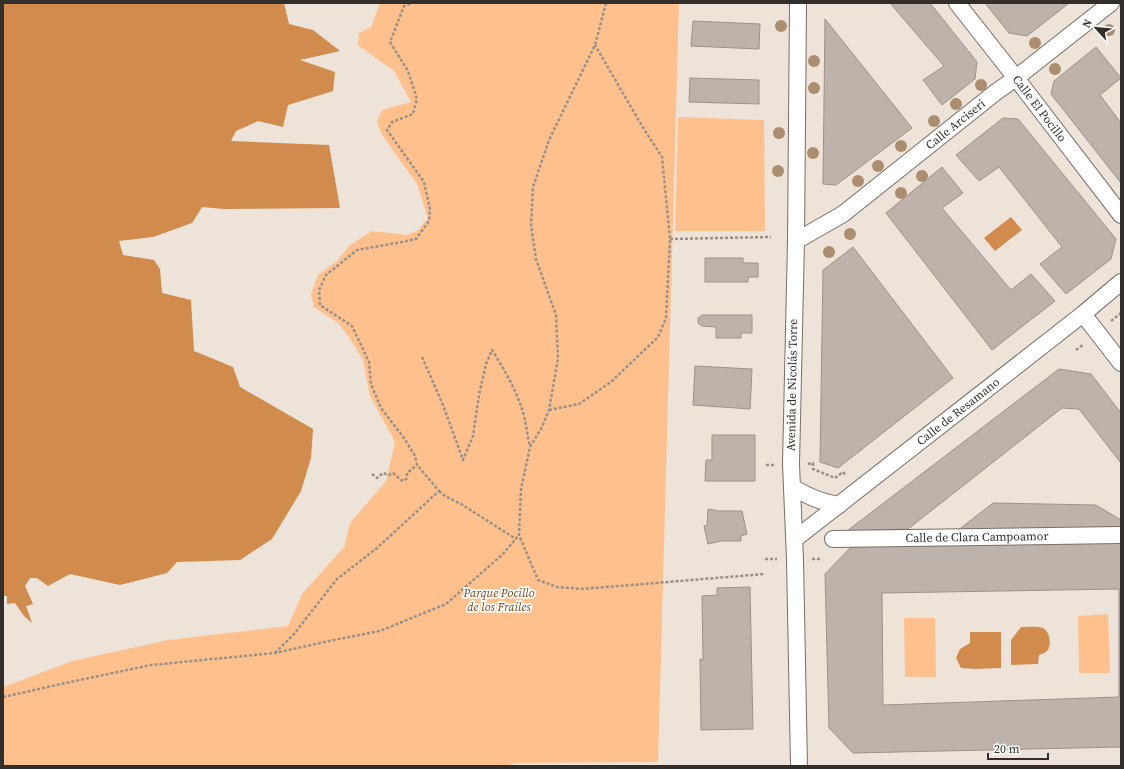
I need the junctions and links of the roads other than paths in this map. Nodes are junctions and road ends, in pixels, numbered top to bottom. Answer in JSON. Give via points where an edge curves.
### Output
{"nodes":[{"id":1,"x":798,"y":3,"type":"edge"},
{"id":2,"x":957,"y":3,"type":"edge"},
{"id":3,"x":1111,"y":3,"type":"edge"},
{"id":4,"x":1016,"y":78,"type":"junction"},
{"id":5,"x":1121,"y":215,"type":"edge"},
{"id":6,"x":796,"y":241,"type":"junction"},
{"id":7,"x":1121,"y":282,"type":"edge"},
{"id":8,"x":1084,"y":314,"type":"junction"},
{"id":9,"x":1121,"y":363,"type":"edge"},
{"id":10,"x":792,"y":487,"type":"junction"},
{"id":11,"x":838,"y":505,"type":"junction"},
{"id":12,"x":1121,"y":534,"type":"edge"},
{"id":13,"x":795,"y":539,"type":"junction"},
{"id":14,"x":832,"y":539,"type":"dead end"},
{"id":15,"x":799,"y":766,"type":"edge"}],
"edges":[{"from":1,"to":6,"type":"street","name":"Avenida de Nicolás Torre"},
{"from":2,"to":4,"type":"street","name":"Calle El Pocillo"},
{"from":3,"to":4,"type":"street","name":"Calle Arciseri"},
{"from":4,"to":5,"type":"street","name":"Calle El Pocillo"},
{"from":4,"to":6,"type":"street","name":"Calle Arciseri","via":[[843,214]]},
{"from":6,"to":10,"type":"street","name":"Avenida de Nicolás Torre"},
{"from":7,"to":8,"type":"street","name":"Calle de Resamano"},
{"from":8,"to":9,"type":"street"},
{"from":8,"to":11,"type":"street","name":"Calle de Resamano"},
{"from":10,"to":11,"type":"street","via":[[814,499]]},
{"from":10,"to":13,"type":"street","name":"Avenida de Nicolás Torre"},
{"from":11,"to":13,"type":"street","name":"Calle de Resamano"},
{"from":12,"to":14,"type":"street","name":"Calle de Clara Campoamor"},
{"from":13,"to":15,"type":"street","name":"Avenida de Nicolás Torre"}]}
